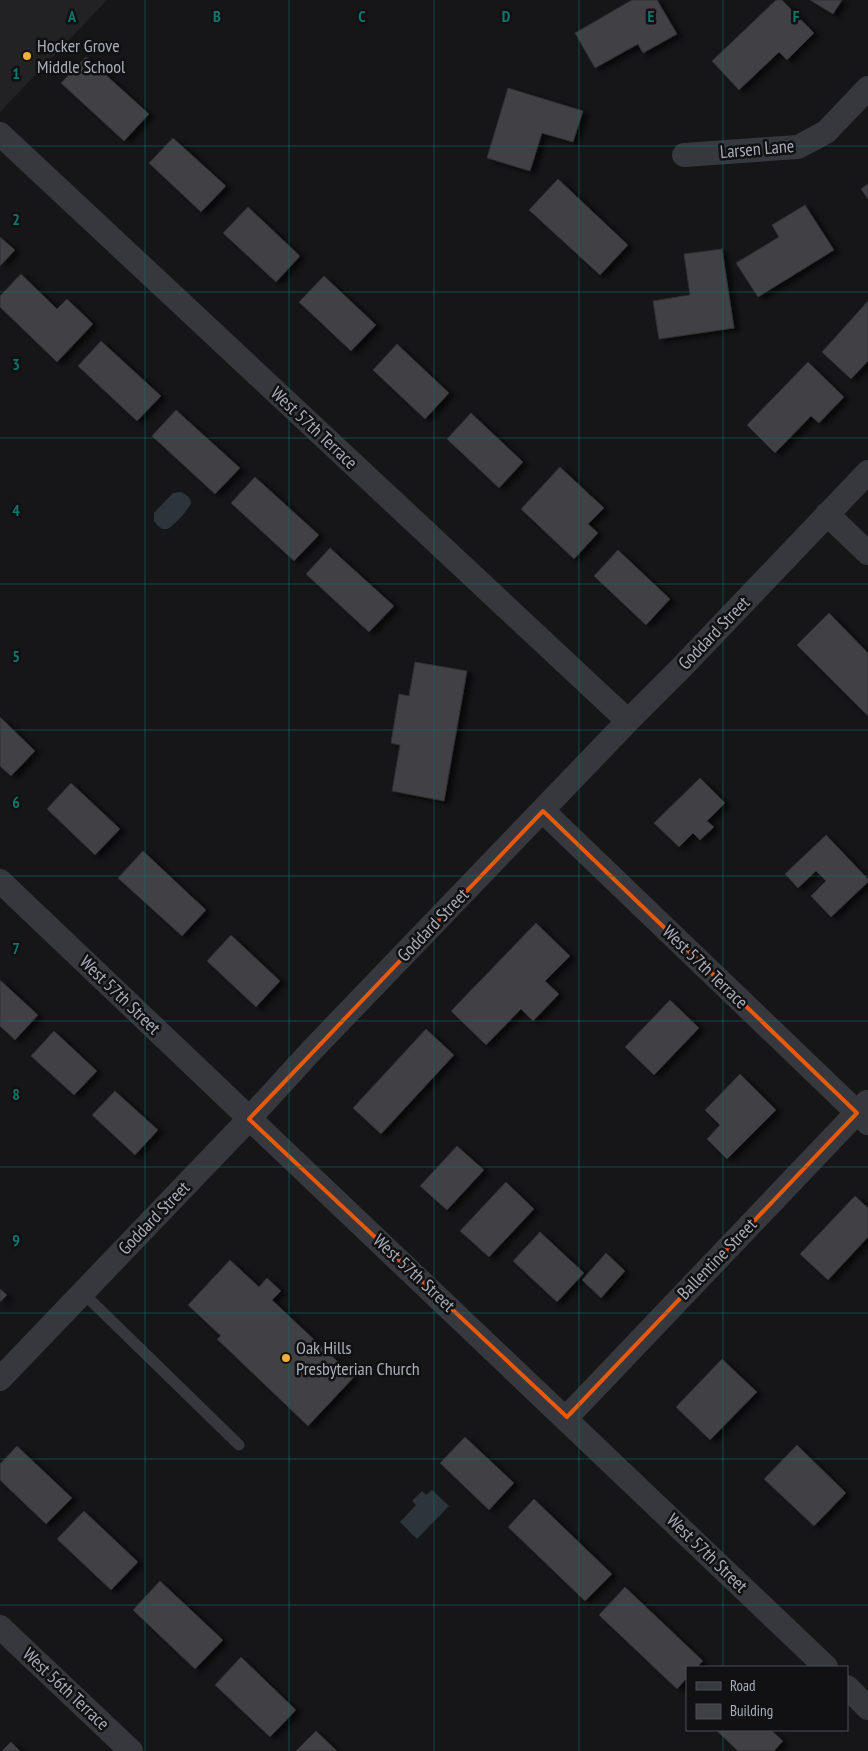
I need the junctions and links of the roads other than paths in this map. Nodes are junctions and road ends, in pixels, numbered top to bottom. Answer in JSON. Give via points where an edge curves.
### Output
{"nodes":[{"id":1,"x":868,"y":88,"type":"edge"},
{"id":2,"x":0,"y":134,"type":"edge"},
{"id":3,"x":684,"y":155,"type":"dead end"},
{"id":4,"x":868,"y":472,"type":"edge"},
{"id":5,"x":827,"y":514,"type":"junction"},
{"id":6,"x":868,"y":553,"type":"edge"},
{"id":7,"x":628,"y":721,"type":"junction"},
{"id":8,"x":543,"y":811,"type":"junction"},
{"id":9,"x":0,"y":881,"type":"edge"},
{"id":10,"x":864,"y":1113,"type":"edge"},
{"id":11,"x":249,"y":1119,"type":"junction"},
{"id":12,"x":83,"y":1293,"type":"junction"},
{"id":13,"x":0,"y":1379,"type":"edge"},
{"id":14,"x":567,"y":1417,"type":"junction"},
{"id":15,"x":239,"y":1445,"type":"dead end"},
{"id":16,"x":0,"y":1627,"type":"edge"},
{"id":17,"x":825,"y":1666,"type":"edge"},
{"id":18,"x":848,"y":1688,"type":"edge"},
{"id":19,"x":868,"y":1708,"type":"edge"},
{"id":20,"x":131,"y":1751,"type":"edge"}],
"edges":[{"from":1,"to":3,"type":"street","name":"Larsen Lane","via":[[826,132],[798,147]]},
{"from":2,"to":7,"type":"street","name":"West 57th Terrace"},
{"from":4,"to":5,"type":"street","name":"Goddard Street"},
{"from":5,"to":6,"type":"street"},
{"from":5,"to":7,"type":"street","name":"Goddard Street"},
{"from":7,"to":8,"type":"street","name":"Goddard Street"},
{"from":8,"to":10,"type":"street","name":"West 57th Terrace"},
{"from":8,"to":11,"type":"street","name":"Goddard Street"},
{"from":9,"to":11,"type":"street","name":"West 57th Street"},
{"from":10,"to":14,"type":"street","name":"Ballentine Street"},
{"from":11,"to":12,"type":"street","name":"Goddard Street"},
{"from":11,"to":14,"type":"street","name":"West 57th Street"},
{"from":12,"to":13,"type":"street","name":"Goddard Street"},
{"from":12,"to":15,"type":"lane"},
{"from":14,"to":17,"type":"street","name":"West 57th Street"},
{"from":16,"to":20,"type":"street","name":"West 56th Terrace"},
{"from":18,"to":19,"type":"street"}]}
